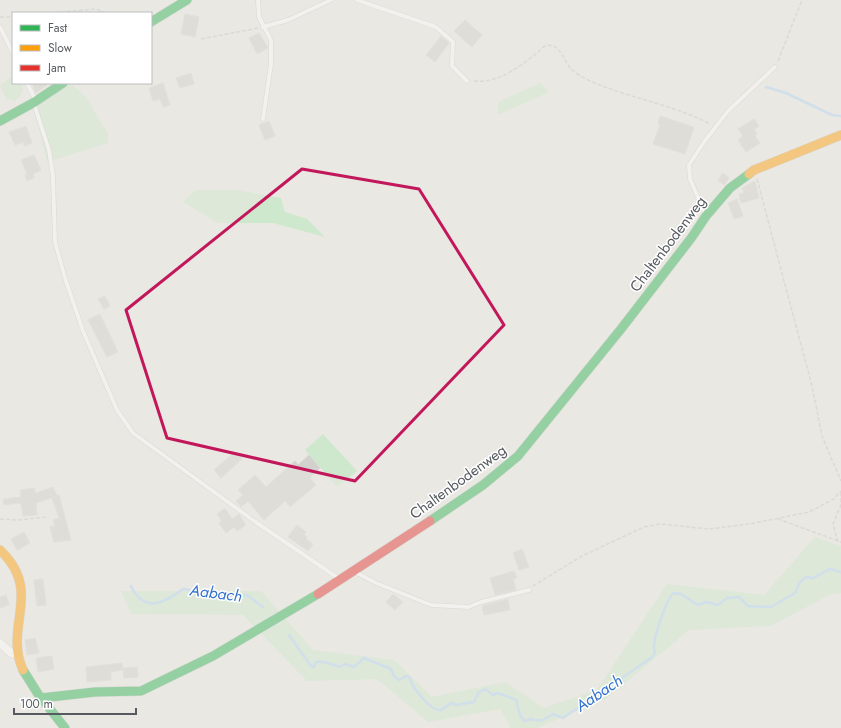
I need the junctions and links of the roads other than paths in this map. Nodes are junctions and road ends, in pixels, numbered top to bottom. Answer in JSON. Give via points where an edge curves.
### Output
{"nodes":[{"id":1,"x":187,"y":0,"type":"edge"},
{"id":2,"x":258,"y":0,"type":"edge"},
{"id":3,"x":331,"y":0,"type":"edge"},
{"id":4,"x":358,"y":0,"type":"edge"},
{"id":5,"x":152,"y":21,"type":"edge"},
{"id":6,"x":0,"y":27,"type":"edge"},
{"id":7,"x":263,"y":27,"type":"junction"},
{"id":8,"x":12,"y":51,"type":"edge"},
{"id":9,"x":776,"y":68,"type":"road end"},
{"id":10,"x":467,"y":81,"type":"road end"},
{"id":11,"x":28,"y":84,"type":"edge"},
{"id":12,"x":62,"y":84,"type":"edge"},
{"id":13,"x":35,"y":102,"type":"junction"},
{"id":14,"x":263,"y":118,"type":"dead end"},
{"id":15,"x":0,"y":121,"type":"edge"},
{"id":16,"x":841,"y":135,"type":"edge"},
{"id":17,"x":706,"y":216,"type":"junction"},
{"id":18,"x":0,"y":550,"type":"edge"},
{"id":19,"x":354,"y":572,"type":"junction"},
{"id":20,"x":342,"y":580,"type":"junction"},
{"id":21,"x":529,"y":590,"type":"road end"},
{"id":22,"x":0,"y":643,"type":"edge"},
{"id":23,"x":18,"y":655,"type":"junction"},
{"id":24,"x":41,"y":698,"type":"junction"},
{"id":25,"x":65,"y":728,"type":"edge"}],
"edges":[{"from":1,"to":5,"type":"street"},
{"from":2,"to":7,"type":"lane","via":[[259,17]]},
{"from":3,"to":7,"type":"lane","via":[[288,20]]},
{"from":4,"to":10,"type":"lane","via":[[436,27],[453,42],[452,66]]},
{"from":6,"to":8,"type":"lane"},
{"from":7,"to":14,"type":"lane","via":[[271,40],[271,64]]},
{"from":9,"to":17,"type":"lane","via":[[728,111],[689,165],[690,179]]},
{"from":11,"to":13,"type":"lane"},
{"from":12,"to":13,"type":"street"},
{"from":13,"to":15,"type":"street"},
{"from":13,"to":20,"type":"lane","via":[[49,150],[53,176],[56,242],[64,278],[83,331],[117,410],[133,433],[254,521]]},
{"from":16,"to":17,"type":"street","name":"Chaltenbodenweg","via":[[754,170],[730,188]]},
{"from":17,"to":19,"type":"street","name":"Chaltenbodenweg","via":[[621,329],[518,456],[484,484]]},
{"from":18,"to":23,"type":"street","via":[[15,567],[22,587]]},
{"from":19,"to":20,"type":"street","name":"Chaltenbodenweg"},
{"from":19,"to":21,"type":"lane","via":[[431,605],[469,607]]},
{"from":20,"to":24,"type":"street","name":"Chaltenbodenweg","via":[[213,656],[141,691],[95,692]]},
{"from":22,"to":23,"type":"street","via":[[11,653]]},
{"from":23,"to":24,"type":"street","via":[[24,671]]},
{"from":24,"to":25,"type":"street"}]}
